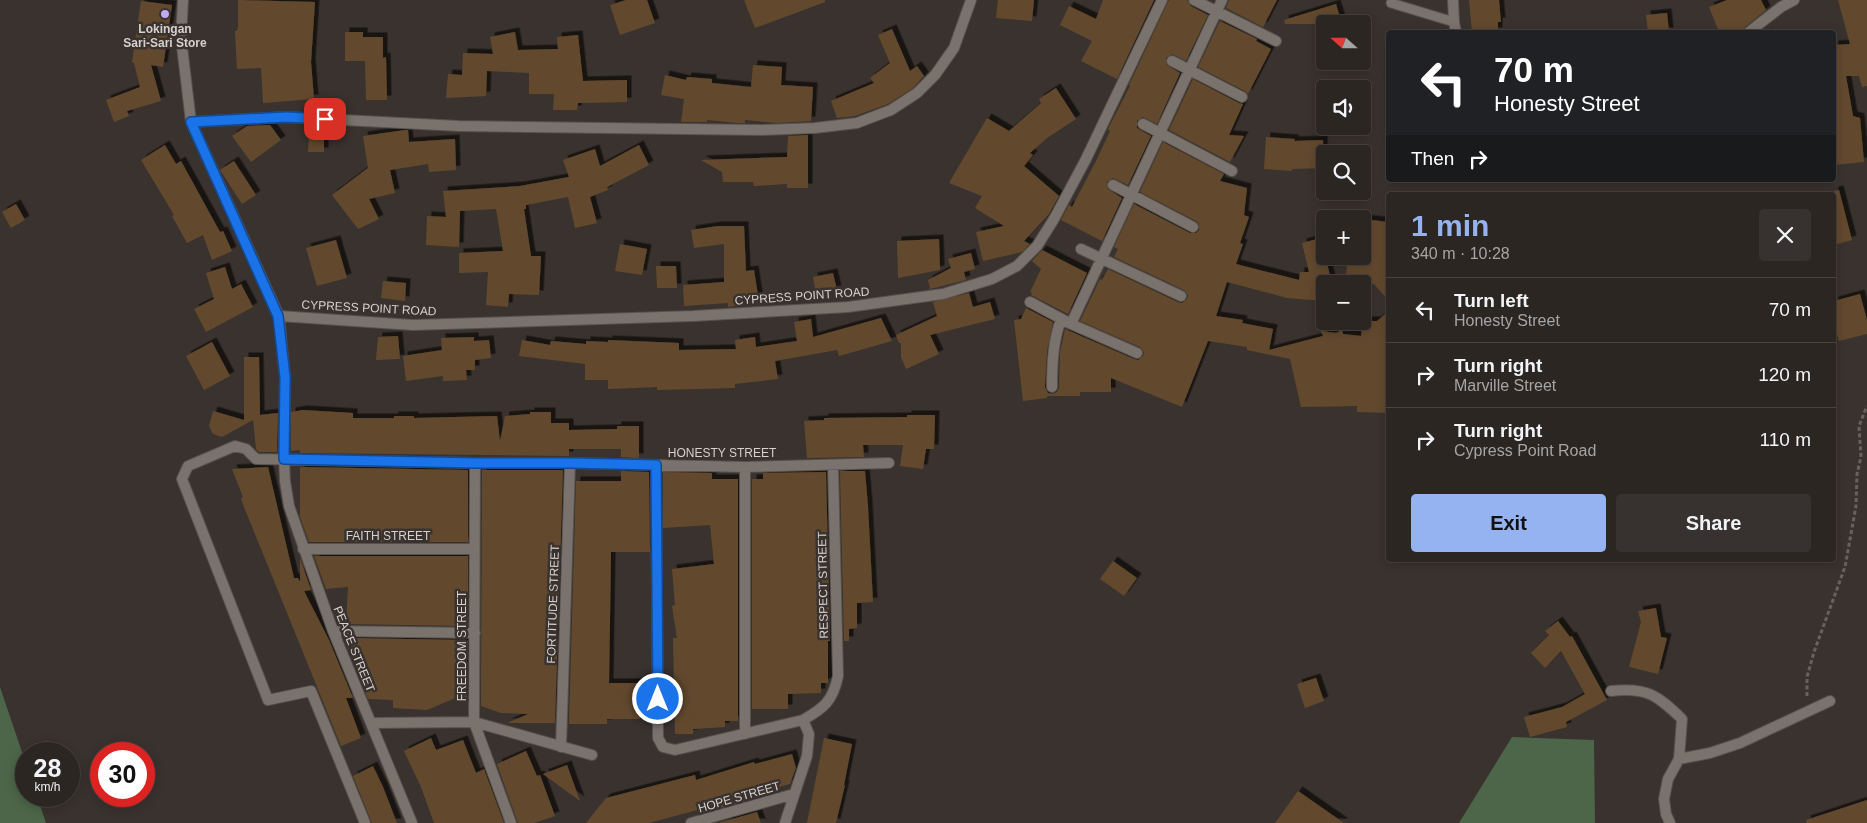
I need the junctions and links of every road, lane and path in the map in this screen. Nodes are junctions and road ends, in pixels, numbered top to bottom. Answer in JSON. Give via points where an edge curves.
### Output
{"nodes":[{"id":1,"x":183,"y":0,"type":"edge"},
{"id":2,"x":971,"y":0,"type":"edge"},
{"id":3,"x":1162,"y":0,"type":"edge"},
{"id":4,"x":1194,"y":0,"type":"edge"},
{"id":5,"x":1222,"y":0,"type":"edge"},
{"id":6,"x":1453,"y":0,"type":"edge"},
{"id":7,"x":1794,"y":0,"type":"edge"},
{"id":8,"x":1391,"y":3,"type":"dead end"},
{"id":9,"x":1217,"y":12,"type":"junction"},
{"id":10,"x":1454,"y":22,"type":"junction"},
{"id":11,"x":1456,"y":30,"type":"edge"},
{"id":12,"x":1752,"y":30,"type":"edge"},
{"id":13,"x":1276,"y":41,"type":"dead end"},
{"id":14,"x":1172,"y":61,"type":"dead end"},
{"id":15,"x":1189,"y":70,"type":"junction"},
{"id":16,"x":1242,"y":97,"type":"dead end"},
{"id":17,"x":191,"y":122,"type":"junction"},
{"id":18,"x":1142,"y":124,"type":"dead end"},
{"id":19,"x":1160,"y":132,"type":"junction"},
{"id":20,"x":1232,"y":171,"type":"dead end"},
{"id":21,"x":1113,"y":185,"type":"dead end"},
{"id":22,"x":1130,"y":194,"type":"junction"},
{"id":23,"x":1193,"y":227,"type":"dead end"},
{"id":24,"x":1081,"y":249,"type":"dead end"},
{"id":25,"x":1100,"y":258,"type":"junction"},
{"id":26,"x":1181,"y":296,"type":"dead end"},
{"id":27,"x":1030,"y":302,"type":"dead end"},
{"id":28,"x":278,"y":316,"type":"junction"},
{"id":29,"x":1061,"y":319,"type":"junction"},
{"id":30,"x":1071,"y":324,"type":"junction"},
{"id":31,"x":1137,"y":353,"type":"dead end"},
{"id":32,"x":1052,"y":387,"type":"dead end"},
{"id":33,"x":1867,"y":406,"type":"edge"},
{"id":34,"x":284,"y":459,"type":"junction"},
{"id":35,"x":475,"y":463,"type":"junction"},
{"id":36,"x":570,"y":463,"type":"junction"},
{"id":37,"x":889,"y":463,"type":"dead end"},
{"id":38,"x":656,"y":465,"type":"junction"},
{"id":39,"x":833,"y":465,"type":"junction"},
{"id":40,"x":745,"y":467,"type":"junction"},
{"id":41,"x":302,"y":549,"type":"junction"},
{"id":42,"x":474,"y":549,"type":"junction"},
{"id":43,"x":333,"y":631,"type":"junction"},
{"id":44,"x":475,"y":632,"type":"junction"},
{"id":45,"x":1611,"y":691,"type":"dead end"},
{"id":46,"x":1830,"y":701,"type":"dead end"},
{"id":47,"x":1806,"y":712,"type":"junction"},
{"id":48,"x":803,"y":720,"type":"junction"},
{"id":49,"x":474,"y":722,"type":"junction"},
{"id":50,"x":371,"y":724,"type":"junction"},
{"id":51,"x":745,"y":734,"type":"junction"},
{"id":52,"x":561,"y":747,"type":"junction"},
{"id":53,"x":592,"y":755,"type":"dead end"},
{"id":54,"x":1679,"y":759,"type":"junction"},
{"id":55,"x":794,"y":794,"type":"junction"},
{"id":56,"x":365,"y":823,"type":"edge"},
{"id":57,"x":412,"y":823,"type":"edge"},
{"id":58,"x":511,"y":823,"type":"edge"},
{"id":59,"x":691,"y":823,"type":"edge"},
{"id":60,"x":785,"y":823,"type":"edge"},
{"id":61,"x":1670,"y":823,"type":"edge"}],
"edges":[{"from":1,"to":17,"type":"street","name":"PEACE STREET","via":[[181,38]]},
{"from":2,"to":17,"type":"street","via":[[954,48],[935,75],[917,93],[890,110],[857,123],[762,130],[460,126],[286,117]]},
{"from":3,"to":28,"type":"street","name":"CYPRESS POINT ROAD","via":[[1086,159],[1050,226],[1037,246],[1017,266],[992,278],[943,294],[898,301],[738,314],[413,325]]},
{"from":4,"to":9,"type":"street"},
{"from":5,"to":9,"type":"street"},
{"from":6,"to":10,"type":"street"},
{"from":7,"to":12,"type":"street"},
{"from":8,"to":10,"type":"lane"},
{"from":9,"to":13,"type":"street"},
{"from":9,"to":15,"type":"street"},
{"from":10,"to":11,"type":"street"},
{"from":14,"to":15,"type":"street"},
{"from":15,"to":16,"type":"street"},
{"from":15,"to":19,"type":"street"},
{"from":17,"to":28,"type":"street","name":"PEACE STREET"},
{"from":18,"to":19,"type":"street"},
{"from":19,"to":20,"type":"street"},
{"from":19,"to":22,"type":"street"},
{"from":21,"to":22,"type":"street"},
{"from":22,"to":23,"type":"street"},
{"from":22,"to":25,"type":"street"},
{"from":24,"to":25,"type":"street"},
{"from":25,"to":26,"type":"street"},
{"from":25,"to":30,"type":"street"},
{"from":27,"to":29,"type":"street"},
{"from":28,"to":34,"type":"street","name":"PEACE STREET","via":[[285,377]]},
{"from":29,"to":30,"type":"street"},
{"from":29,"to":32,"type":"street","via":[[1052,354]]},
{"from":30,"to":31,"type":"street"},
{"from":33,"to":47,"type":"path","via":[[1859,426],[1861,457],[1845,567],[1807,677]]},
{"from":34,"to":35,"type":"street","name":"HONESTY STREET"},
{"from":34,"to":41,"type":"street","name":"PEACE STREET","via":[[289,506]]},
{"from":34,"to":56,"type":"street","name":"HONESTY STREET","via":[[256,459],[246,449],[235,446],[188,466],[182,480],[268,700],[311,691]]},
{"from":35,"to":36,"type":"street","name":"HONESTY STREET"},
{"from":35,"to":42,"type":"street","name":"FREEDOM STREET"},
{"from":36,"to":38,"type":"street","name":"HONESTY STREET"},
{"from":36,"to":52,"type":"street","name":"FORTITUDE STREET"},
{"from":37,"to":39,"type":"street","name":"HONESTY STREET"},
{"from":38,"to":40,"type":"street","name":"HONESTY STREET"},
{"from":38,"to":51,"type":"street","via":[[658,738],[663,747],[676,750]]},
{"from":39,"to":40,"type":"street","name":"HONESTY STREET"},
{"from":39,"to":48,"type":"street","name":"RESPECT STREET","via":[[838,676],[835,692],[829,701]]},
{"from":40,"to":51,"type":"street"},
{"from":41,"to":42,"type":"street","name":"FAITH STREET"},
{"from":41,"to":43,"type":"street","name":"PEACE STREET"},
{"from":42,"to":44,"type":"street","name":"FREEDOM STREET"},
{"from":43,"to":44,"type":"street"},
{"from":43,"to":50,"type":"street","name":"PEACE STREET"},
{"from":44,"to":49,"type":"street","name":"FREEDOM STREET"},
{"from":45,"to":54,"type":"street","via":[[1642,690],[1663,700],[1682,719]]},
{"from":46,"to":47,"type":"street"},
{"from":47,"to":54,"type":"street","via":[[1740,743]]},
{"from":48,"to":51,"type":"street"},
{"from":48,"to":55,"type":"street","via":[[809,734],[807,756]]},
{"from":49,"to":50,"type":"street"},
{"from":49,"to":52,"type":"street"},
{"from":49,"to":58,"type":"street","name":"FREEDOM STREET"},
{"from":50,"to":57,"type":"street","name":"PEACE STREET"},
{"from":52,"to":53,"type":"street"},
{"from":54,"to":61,"type":"street","via":[[1668,779],[1664,799]]},
{"from":55,"to":59,"type":"street","name":"HOPE STREET"},
{"from":55,"to":60,"type":"street"}]}
